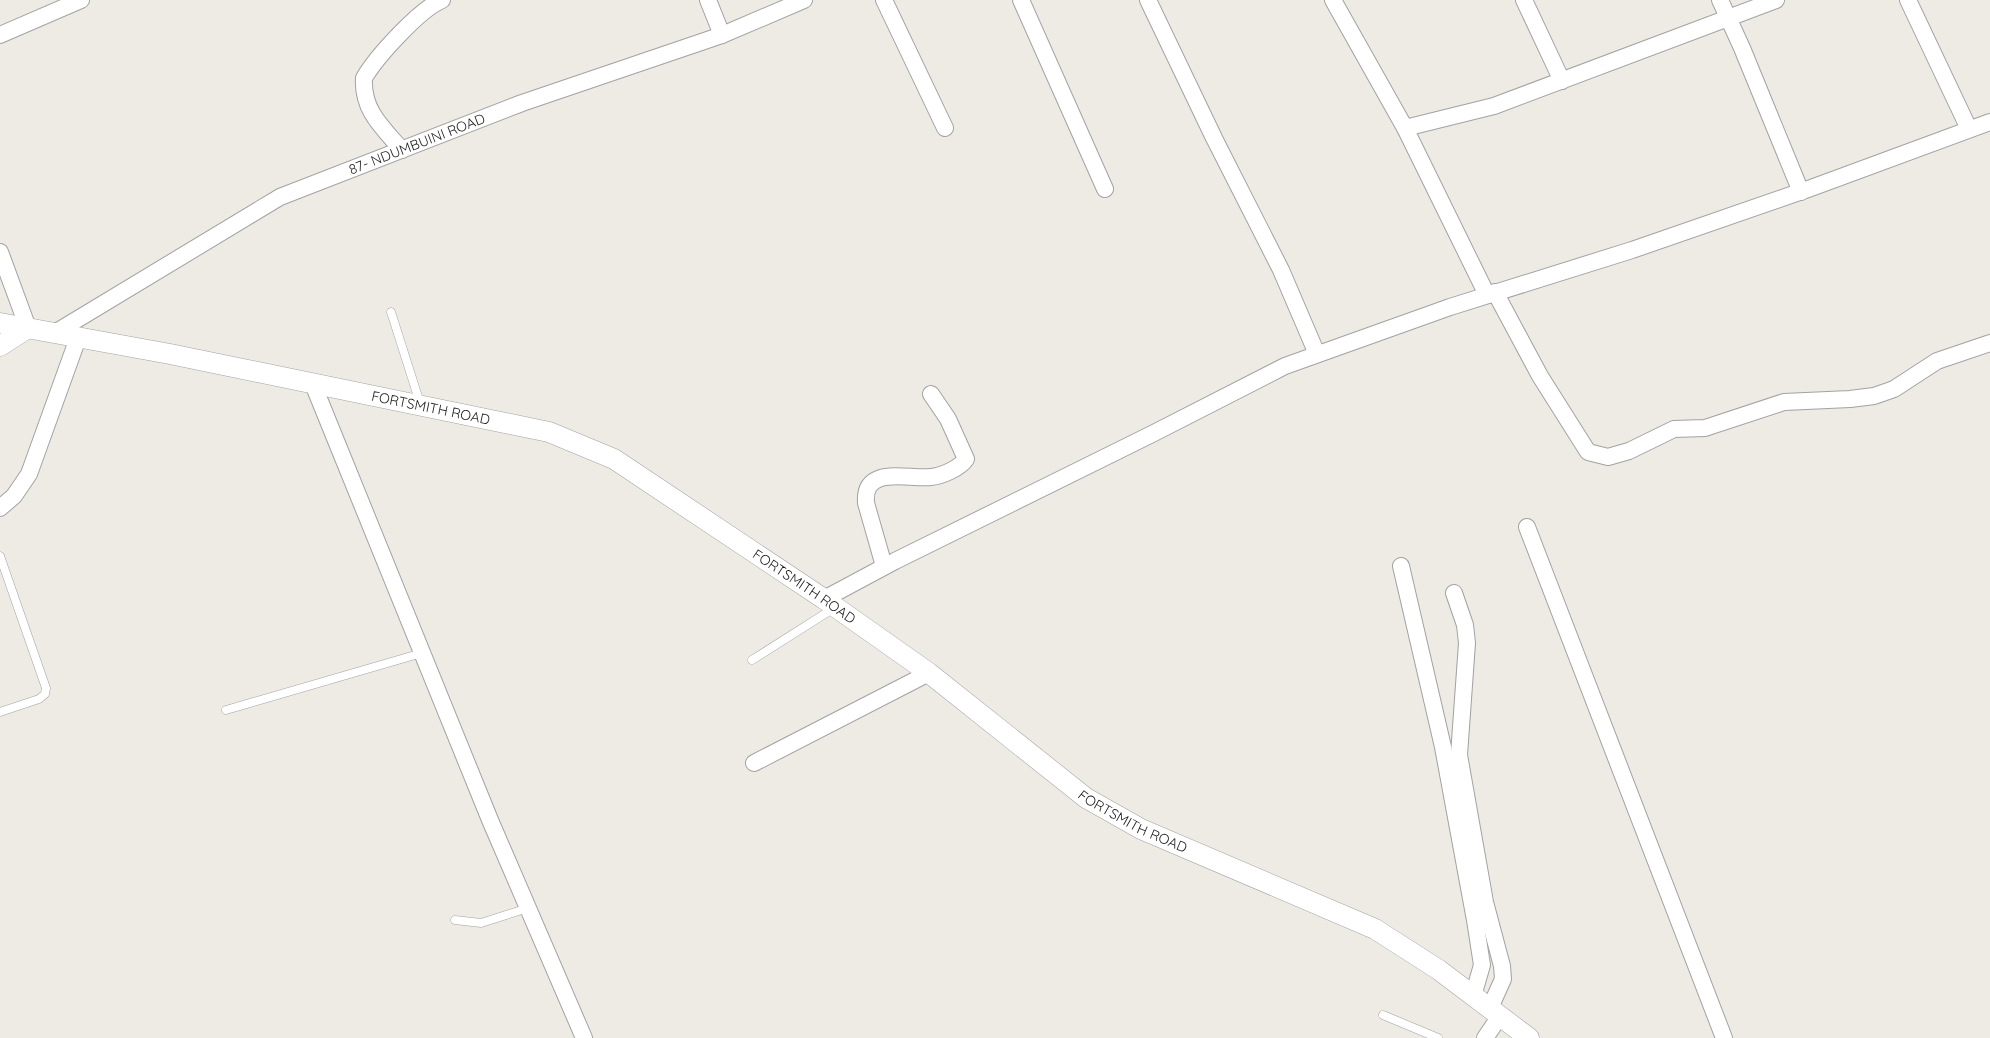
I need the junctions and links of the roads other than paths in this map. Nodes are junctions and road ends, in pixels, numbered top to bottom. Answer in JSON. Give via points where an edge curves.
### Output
{"nodes":[{"id":1,"x":81,"y":0,"type":"edge"},
{"id":2,"x":442,"y":0,"type":"edge"},
{"id":3,"x":802,"y":0,"type":"edge"},
{"id":4,"x":884,"y":0,"type":"edge"},
{"id":5,"x":1021,"y":0,"type":"edge"},
{"id":6,"x":1148,"y":0,"type":"edge"},
{"id":7,"x":1333,"y":0,"type":"edge"},
{"id":8,"x":1524,"y":0,"type":"edge"},
{"id":9,"x":1720,"y":0,"type":"edge"},
{"id":10,"x":1776,"y":0,"type":"edge"},
{"id":11,"x":1908,"y":0,"type":"edge"},
{"id":12,"x":707,"y":2,"type":"edge"},
{"id":13,"x":1729,"y":18,"type":"junction"},
{"id":14,"x":0,"y":35,"type":"edge"},
{"id":15,"x":722,"y":35,"type":"junction"},
{"id":16,"x":1562,"y":81,"type":"junction"},
{"id":17,"x":1990,"y":122,"type":"edge"},
{"id":18,"x":945,"y":128,"type":"dead end"},
{"id":19,"x":1405,"y":128,"type":"junction"},
{"id":20,"x":1969,"y":129,"type":"junction"},
{"id":21,"x":402,"y":150,"type":"junction"},
{"id":22,"x":1105,"y":189,"type":"dead end"},
{"id":23,"x":1801,"y":192,"type":"junction"},
{"id":24,"x":0,"y":252,"type":"edge"},
{"id":25,"x":1491,"y":293,"type":"junction"},
{"id":26,"x":391,"y":312,"type":"dead end"},
{"id":27,"x":0,"y":322,"type":"edge"},
{"id":28,"x":28,"y":328,"type":"junction"},
{"id":29,"x":53,"y":334,"type":"junction"},
{"id":30,"x":78,"y":338,"type":"junction"},
{"id":31,"x":1990,"y":343,"type":"edge"},
{"id":32,"x":0,"y":346,"type":"edge"},
{"id":33,"x":1317,"y":354,"type":"junction"},
{"id":34,"x":313,"y":384,"type":"junction"},
{"id":35,"x":931,"y":394,"type":"dead end"},
{"id":36,"x":421,"y":406,"type":"junction"},
{"id":37,"x":0,"y":508,"type":"edge"},
{"id":38,"x":1527,"y":527,"type":"dead end"},
{"id":39,"x":0,"y":556,"type":"edge"},
{"id":40,"x":884,"y":566,"type":"junction"},
{"id":41,"x":1401,"y":566,"type":"dead end"},
{"id":42,"x":1454,"y":593,"type":"dead end"},
{"id":43,"x":830,"y":603,"type":"junction"},
{"id":44,"x":422,"y":653,"type":"junction"},
{"id":45,"x":752,"y":660,"type":"dead end"},
{"id":46,"x":929,"y":673,"type":"junction"},
{"id":47,"x":226,"y":710,"type":"dead end"},
{"id":48,"x":0,"y":712,"type":"edge"},
{"id":49,"x":754,"y":763,"type":"dead end"},
{"id":50,"x":528,"y":908,"type":"junction"},
{"id":51,"x":455,"y":920,"type":"dead end"},
{"id":52,"x":1473,"y":996,"type":"junction"},
{"id":53,"x":1495,"y":1012,"type":"junction"},
{"id":54,"x":1383,"y":1014,"type":"dead end"},
{"id":55,"x":584,"y":1038,"type":"edge"},
{"id":56,"x":1438,"y":1038,"type":"edge"},
{"id":57,"x":1485,"y":1038,"type":"edge"},
{"id":58,"x":1529,"y":1038,"type":"edge"},
{"id":59,"x":1724,"y":1038,"type":"edge"}],
"edges":[{"from":1,"to":14,"type":"street"},
{"from":2,"to":21,"type":"street","via":[[423,11],[364,78],[366,102]]},
{"from":3,"to":15,"type":"street","name":"87- NDUMBUINI ROAD"},
{"from":4,"to":18,"type":"street"},
{"from":5,"to":22,"type":"street"},
{"from":6,"to":33,"type":"street","via":[[1281,270]]},
{"from":7,"to":19,"type":"street"},
{"from":8,"to":16,"type":"street"},
{"from":9,"to":13,"type":"street"},
{"from":10,"to":13,"type":"street"},
{"from":11,"to":20,"type":"street"},
{"from":12,"to":15,"type":"street"},
{"from":13,"to":16,"type":"street"},
{"from":13,"to":23,"type":"street"},
{"from":15,"to":21,"type":"street","name":"87- NDUMBUINI ROAD","via":[[522,103]]},
{"from":16,"to":19,"type":"street","via":[[1494,106]]},
{"from":17,"to":20,"type":"street"},
{"from":19,"to":25,"type":"street"},
{"from":20,"to":23,"type":"street"},
{"from":21,"to":29,"type":"street","name":"87- NDUMBUINI ROAD","via":[[280,197]]},
{"from":23,"to":25,"type":"street","via":[[1632,250]]},
{"from":24,"to":28,"type":"street"},
{"from":25,"to":31,"type":"street","via":[[1588,452],[1608,457],[1629,451],[1674,429],[1705,428],[1784,402],[1874,396],[1894,389],[1937,361]]},
{"from":25,"to":33,"type":"street"},
{"from":26,"to":36,"type":"lane"},
{"from":27,"to":28,"type":"street","name":"FORTSMITH ROAD"},
{"from":28,"to":29,"type":"street","name":"FORTSMITH ROAD"},
{"from":28,"to":32,"type":"street"},
{"from":29,"to":30,"type":"street","name":"FORTSMITH ROAD"},
{"from":30,"to":34,"type":"street","name":"FORTSMITH ROAD"},
{"from":30,"to":37,"type":"street","via":[[29,474],[14,496]]},
{"from":33,"to":40,"type":"street","via":[[1284,366]]},
{"from":34,"to":36,"type":"street","name":"FORTSMITH ROAD"},
{"from":34,"to":44,"type":"street"},
{"from":35,"to":40,"type":"street","via":[[952,426],[966,459],[938,476],[903,475],[868,485],[866,503]]},
{"from":36,"to":43,"type":"street","name":"FORTSMITH ROAD","via":[[549,432],[614,459]]},
{"from":38,"to":59,"type":"street"},
{"from":39,"to":48,"type":"lane","via":[[46,688],[39,699]]},
{"from":40,"to":43,"type":"street"},
{"from":41,"to":52,"type":"street","via":[[1443,746],[1476,920],[1482,964]]},
{"from":42,"to":53,"type":"street","via":[[1465,625],[1467,644],[1459,755],[1485,902],[1502,966],[1503,979]]},
{"from":43,"to":45,"type":"lane"},
{"from":43,"to":46,"type":"street","name":"FORTSMITH ROAD"},
{"from":44,"to":47,"type":"lane"},
{"from":44,"to":50,"type":"street"},
{"from":46,"to":49,"type":"street"},
{"from":46,"to":52,"type":"street","name":"FORTSMITH ROAD","via":[[1086,798],[1141,829],[1375,929]]},
{"from":50,"to":51,"type":"lane","via":[[481,923]]},
{"from":50,"to":55,"type":"street"},
{"from":52,"to":53,"type":"street","name":"FORTSMITH ROAD"},
{"from":53,"to":57,"type":"street"},
{"from":53,"to":58,"type":"street","name":"FORTSMITH ROAD"},
{"from":54,"to":56,"type":"lane"}]}
